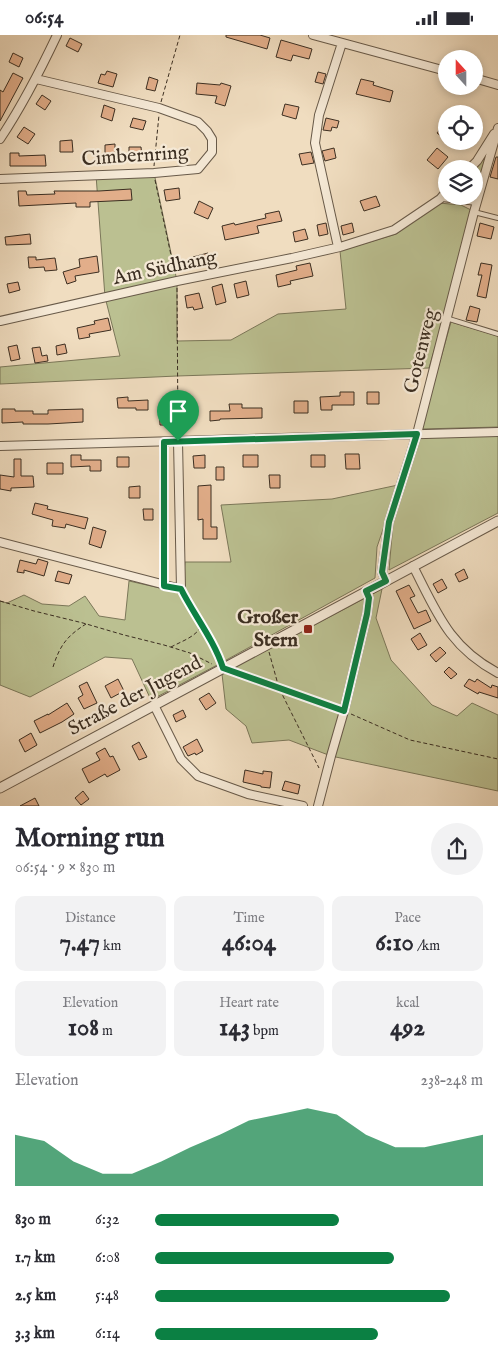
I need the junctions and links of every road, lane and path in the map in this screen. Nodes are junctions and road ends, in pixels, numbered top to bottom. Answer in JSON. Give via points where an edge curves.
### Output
{"nodes":[{"id":1,"x":57,"y":35,"type":"edge"},
{"id":2,"x":180,"y":35,"type":"edge"},
{"id":3,"x":313,"y":35,"type":"edge"},
{"id":4,"x":342,"y":43,"type":"junction"},
{"id":5,"x":438,"y":69,"type":"edge"},
{"id":6,"x":36,"y":79,"type":"junction"},
{"id":7,"x":483,"y":81,"type":"edge"},
{"id":8,"x":498,"y":85,"type":"edge"},
{"id":9,"x":160,"y":108,"type":"junction"},
{"id":10,"x":498,"y":127,"type":"edge"},
{"id":11,"x":0,"y":139,"type":"edge"},
{"id":12,"x":478,"y":160,"type":"edge"},
{"id":13,"x":154,"y":173,"type":"junction"},
{"id":14,"x":0,"y":179,"type":"edge"},
{"id":15,"x":483,"y":179,"type":"edge"},
{"id":16,"x":438,"y":200,"type":"edge"},
{"id":17,"x":476,"y":205,"type":"edge"},
{"id":18,"x":474,"y":212,"type":"junction"},
{"id":19,"x":498,"y":218,"type":"edge"},
{"id":20,"x":338,"y":247,"type":"junction"},
{"id":21,"x":177,"y":281,"type":"junction"},
{"id":22,"x":446,"y":318,"type":"junction"},
{"id":23,"x":0,"y":321,"type":"edge"},
{"id":24,"x":498,"y":334,"type":"edge"},
{"id":25,"x":498,"y":432,"type":"edge"},
{"id":26,"x":417,"y":434,"type":"junction"},
{"id":27,"x":178,"y":441,"type":"junction"},
{"id":28,"x":164,"y":442,"type":"junction"},
{"id":29,"x":0,"y":445,"type":"edge"},
{"id":30,"x":498,"y":521,"type":"edge"},
{"id":31,"x":0,"y":542,"type":"edge"},
{"id":32,"x":413,"y":566,"type":"junction"},
{"id":33,"x":386,"y":581,"type":"junction"},
{"id":34,"x":164,"y":586,"type":"junction"},
{"id":35,"x":181,"y":589,"type":"junction"},
{"id":36,"x":366,"y":591,"type":"junction"},
{"id":37,"x":0,"y":601,"type":"edge"},
{"id":38,"x":86,"y":624,"type":"junction"},
{"id":39,"x":202,"y":625,"type":"junction"},
{"id":40,"x":267,"y":645,"type":"junction"},
{"id":41,"x":170,"y":647,"type":"junction"},
{"id":42,"x":53,"y":667,"type":"dead end"},
{"id":43,"x":223,"y":668,"type":"junction"},
{"id":44,"x":498,"y":673,"type":"edge"},
{"id":45,"x":279,"y":688,"type":"junction"},
{"id":46,"x":154,"y":705,"type":"junction"},
{"id":47,"x":344,"y":711,"type":"junction"},
{"id":48,"x":498,"y":759,"type":"edge"},
{"id":49,"x":325,"y":779,"type":"junction"},
{"id":50,"x":0,"y":789,"type":"edge"},
{"id":51,"x":303,"y":806,"type":"edge"},
{"id":52,"x":318,"y":806,"type":"edge"}],
"edges":[{"from":1,"to":6,"type":"street"},
{"from":2,"to":9,"type":"path"},
{"from":3,"to":4,"type":"street"},
{"from":4,"to":5,"type":"street"},
{"from":4,"to":20,"type":"street","via":[[319,115],[315,143]]},
{"from":6,"to":9,"type":"street","name":"Cimbernring"},
{"from":6,"to":11,"type":"street"},
{"from":7,"to":8,"type":"street"},
{"from":9,"to":13,"type":"path"},
{"from":9,"to":13,"type":"street","name":"Cimbernring","via":[[198,122],[212,139],[212,152],[198,169]]},
{"from":10,"to":12,"type":"street"},
{"from":10,"to":15,"type":"street","name":"Gotenweg"},
{"from":13,"to":14,"type":"street","name":"Cimbernring"},
{"from":13,"to":21,"type":"path"},
{"from":16,"to":20,"type":"street","name":"Am Südhang","via":[[394,230]]},
{"from":17,"to":18,"type":"street","name":"Gotenweg"},
{"from":18,"to":19,"type":"lane"},
{"from":18,"to":22,"type":"street","name":"Gotenweg"},
{"from":20,"to":21,"type":"street","name":"Am Südhang"},
{"from":21,"to":23,"type":"street","name":"Am Südhang"},
{"from":21,"to":27,"type":"path"},
{"from":22,"to":24,"type":"lane"},
{"from":22,"to":26,"type":"street","name":"Gotenweg"},
{"from":25,"to":26,"type":"street"},
{"from":26,"to":27,"type":"street"},
{"from":26,"to":33,"type":"street","name":"Gotenweg","via":[[389,522],[382,572]]},
{"from":27,"to":28,"type":"street"},
{"from":27,"to":35,"type":"street"},
{"from":28,"to":29,"type":"street"},
{"from":28,"to":34,"type":"street"},
{"from":30,"to":32,"type":"street","name":"Straße der Jugend"},
{"from":31,"to":34,"type":"street"},
{"from":32,"to":33,"type":"street","name":"Straße der Jugend"},
{"from":32,"to":44,"type":"street","via":[[454,639],[475,659]]},
{"from":33,"to":36,"type":"street","name":"Straße der Jugend"},
{"from":34,"to":35,"type":"street"},
{"from":35,"to":39,"type":"path"},
{"from":36,"to":40,"type":"street","name":"Straße der Jugend"},
{"from":36,"to":47,"type":"street","via":[[369,598],[367,614]]},
{"from":37,"to":38,"type":"path"},
{"from":38,"to":41,"type":"path"},
{"from":38,"to":42,"type":"path","via":[[65,641]]},
{"from":39,"to":41,"type":"path","via":[[191,637]]},
{"from":39,"to":43,"type":"path"},
{"from":40,"to":43,"type":"street","name":"Straße der Jugend"},
{"from":40,"to":45,"type":"path"},
{"from":41,"to":43,"type":"path"},
{"from":43,"to":45,"type":"path"},
{"from":43,"to":46,"type":"street","name":"Straße der Jugend"},
{"from":45,"to":47,"type":"path"},
{"from":45,"to":49,"type":"path"},
{"from":46,"to":50,"type":"street","name":"Straße der Jugend"},
{"from":46,"to":51,"type":"street","via":[[180,759],[198,776],[248,794]]},
{"from":47,"to":48,"type":"path","via":[[410,740]]},
{"from":47,"to":49,"type":"street"},
{"from":49,"to":52,"type":"street"}]}
